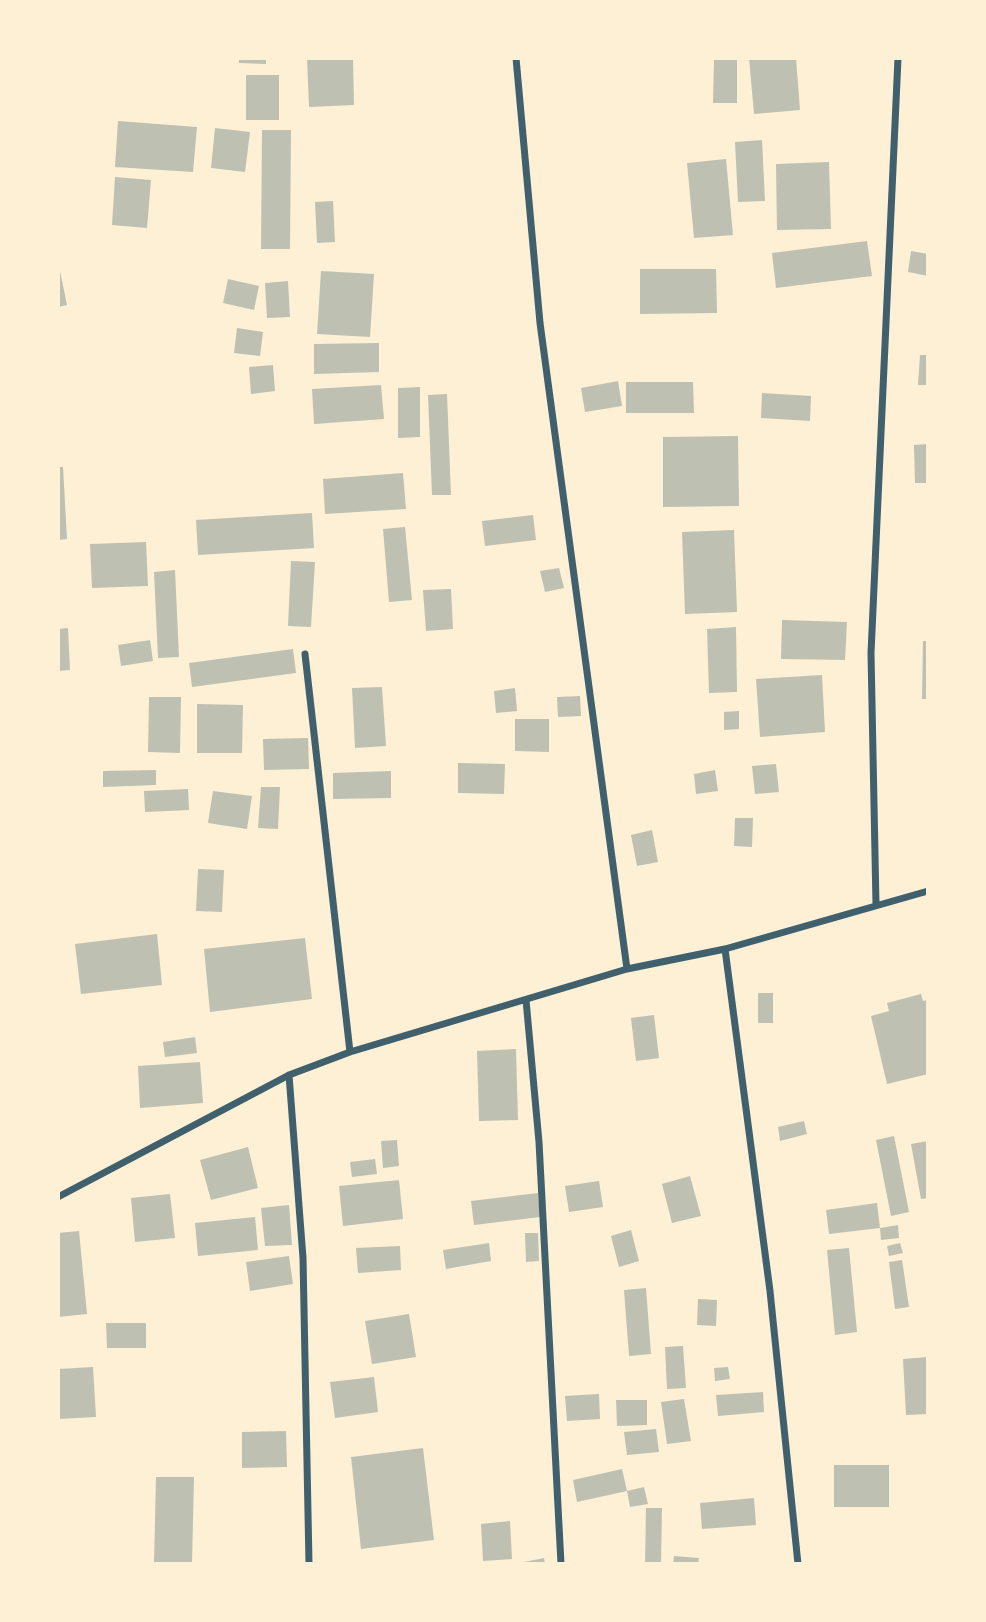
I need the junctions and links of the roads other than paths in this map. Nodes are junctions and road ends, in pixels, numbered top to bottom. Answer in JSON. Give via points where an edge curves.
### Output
{"nodes":[{"id":1,"x":516,"y":58,"type":"edge"},
{"id":2,"x":898,"y":58,"type":"edge"},
{"id":3,"x":305,"y":654,"type":"dead end"},
{"id":4,"x":928,"y":891,"type":"edge"},
{"id":5,"x":876,"y":905,"type":"junction"},
{"id":6,"x":724,"y":949,"type":"junction"},
{"id":7,"x":626,"y":969,"type":"junction"},
{"id":8,"x":526,"y":1000,"type":"junction"},
{"id":9,"x":350,"y":1052,"type":"junction"},
{"id":10,"x":289,"y":1075,"type":"junction"},
{"id":11,"x":58,"y":1197,"type":"edge"},
{"id":12,"x":310,"y":1564,"type":"edge"},
{"id":13,"x":561,"y":1564,"type":"edge"},
{"id":14,"x":797,"y":1564,"type":"edge"}],
"edges":[{"from":1,"to":7,"type":"street","via":[[540,323]]},
{"from":2,"to":5,"type":"street","via":[[871,653]]},
{"from":3,"to":9,"type":"street"},
{"from":4,"to":5,"type":"street"},
{"from":5,"to":6,"type":"street"},
{"from":6,"to":7,"type":"street"},
{"from":6,"to":14,"type":"street","via":[[770,1291]]},
{"from":7,"to":8,"type":"street"},
{"from":8,"to":9,"type":"street"},
{"from":8,"to":13,"type":"street","via":[[539,1142]]},
{"from":9,"to":10,"type":"street"},
{"from":10,"to":11,"type":"street"},
{"from":10,"to":12,"type":"street","via":[[303,1258]]}]}
